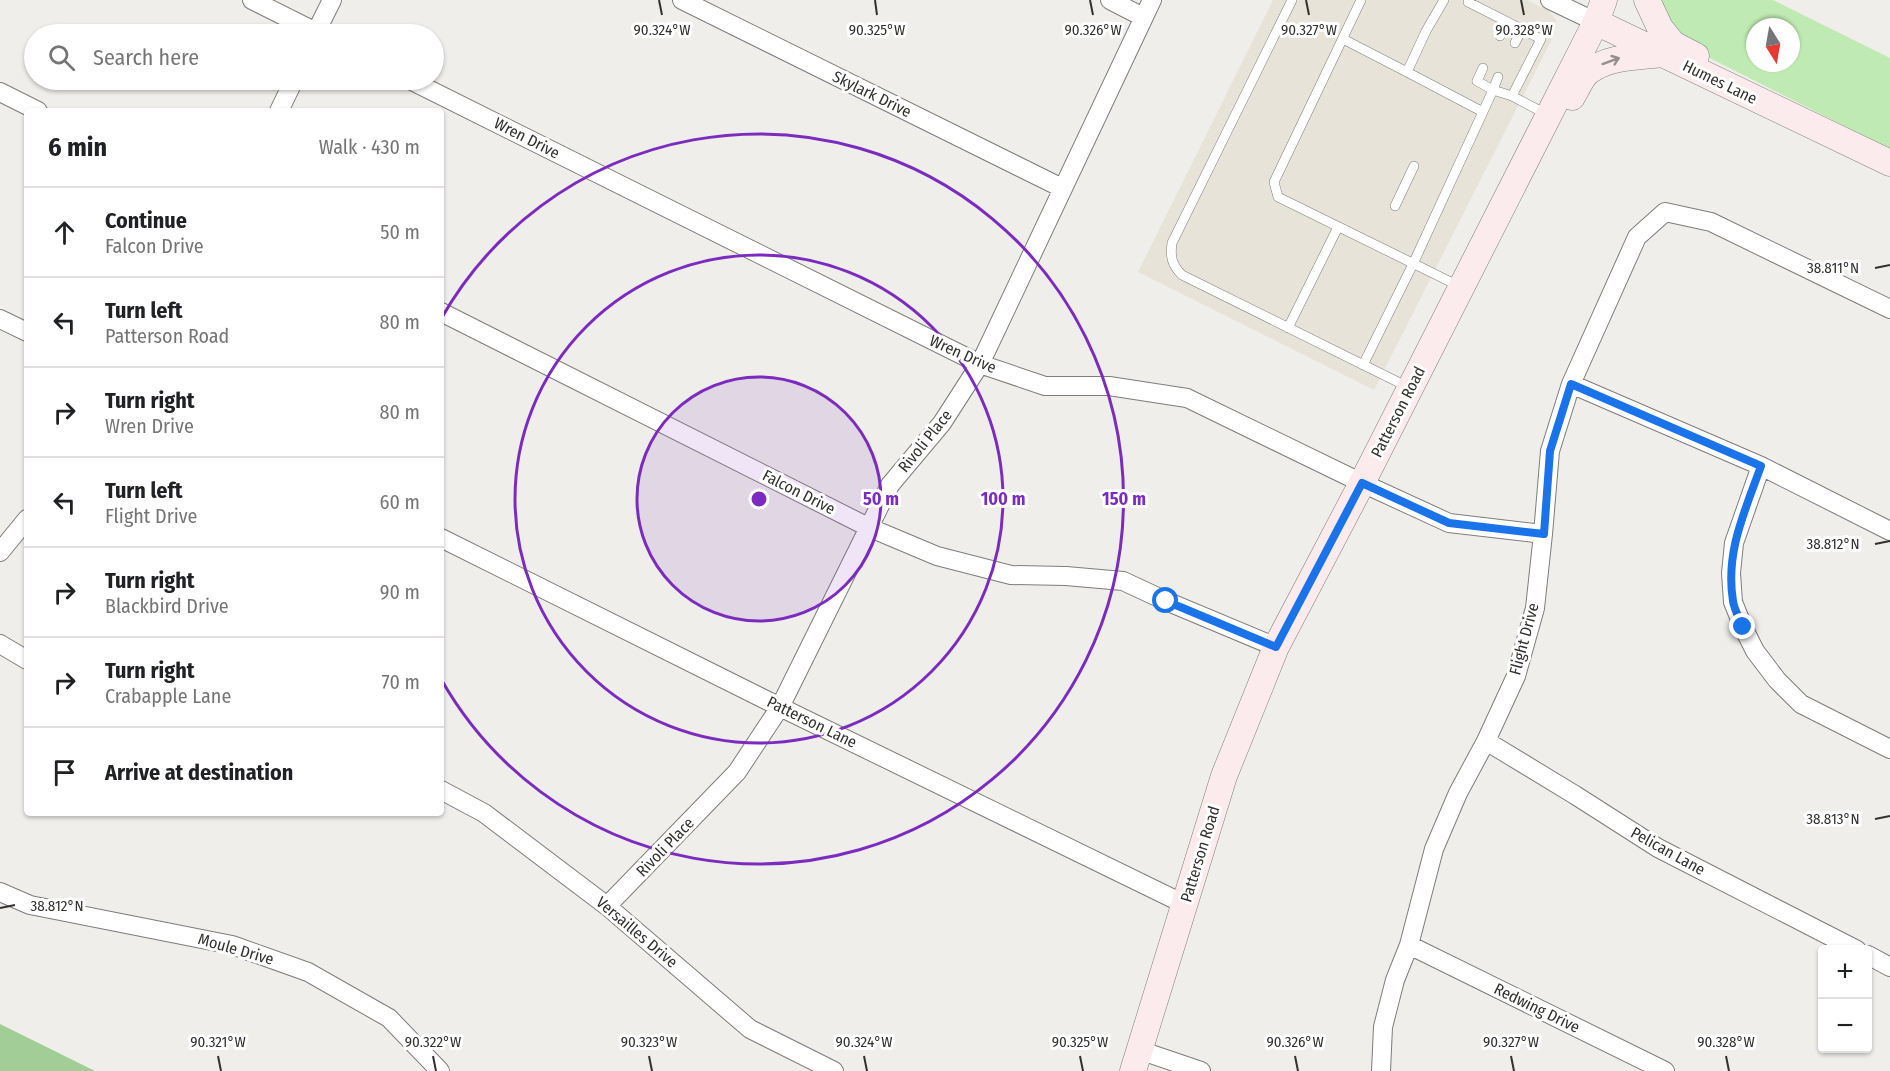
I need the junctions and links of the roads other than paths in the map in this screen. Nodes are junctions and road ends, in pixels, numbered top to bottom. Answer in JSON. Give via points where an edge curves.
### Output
{"nodes":[{"id":1,"x":252,"y":0,"type":"edge"},
{"id":2,"x":332,"y":0,"type":"edge"},
{"id":3,"x":682,"y":0,"type":"edge"},
{"id":4,"x":1110,"y":0,"type":"edge"},
{"id":5,"x":1152,"y":0,"type":"edge"},
{"id":6,"x":1292,"y":0,"type":"edge"},
{"id":7,"x":1361,"y":0,"type":"edge"},
{"id":8,"x":1444,"y":0,"type":"edge"},
{"id":9,"x":1550,"y":0,"type":"edge"},
{"id":10,"x":1647,"y":0,"type":"edge"},
{"id":11,"x":1468,"y":1,"type":"edge"},
{"id":12,"x":1600,"y":11,"type":"edge"},
{"id":13,"x":1143,"y":17,"type":"junction"},
{"id":14,"x":1507,"y":22,"type":"junction"},
{"id":15,"x":298,"y":24,"type":"edge"},
{"id":16,"x":321,"y":24,"type":"edge"},
{"id":17,"x":1522,"y":29,"type":"junction"},
{"id":18,"x":1500,"y":36,"type":"dead end"},
{"id":19,"x":1343,"y":39,"type":"junction"},
{"id":20,"x":1515,"y":43,"type":"dead end"},
{"id":21,"x":1662,"y":54,"type":"junction"},
{"id":22,"x":1483,"y":68,"type":"dead end"},
{"id":23,"x":1407,"y":72,"type":"junction"},
{"id":24,"x":1498,"y":77,"type":"dead end"},
{"id":25,"x":289,"y":90,"type":"edge"},
{"id":26,"x":430,"y":90,"type":"edge"},
{"id":27,"x":1493,"y":90,"type":"junction"},
{"id":28,"x":1738,"y":90,"type":"junction"},
{"id":29,"x":0,"y":92,"type":"edge"},
{"id":30,"x":1512,"y":96,"type":"junction"},
{"id":31,"x":32,"y":108,"type":"edge"},
{"id":32,"x":280,"y":108,"type":"edge"},
{"id":33,"x":1483,"y":112,"type":"junction"},
{"id":34,"x":1549,"y":115,"type":"junction"},
{"id":35,"x":1524,"y":163,"type":"junction"},
{"id":36,"x":1890,"y":163,"type":"edge"},
{"id":37,"x":1414,"y":166,"type":"dead end"},
{"id":38,"x":1062,"y":188,"type":"junction"},
{"id":39,"x":1395,"y":206,"type":"dead end"},
{"id":40,"x":1338,"y":227,"type":"junction"},
{"id":41,"x":1413,"y":264,"type":"junction"},
{"id":42,"x":1461,"y":287,"type":"junction"},
{"id":43,"x":1890,"y":309,"type":"edge"},
{"id":44,"x":444,"y":314,"type":"edge"},
{"id":45,"x":0,"y":319,"type":"edge"},
{"id":46,"x":1288,"y":328,"type":"junction"},
{"id":47,"x":24,"y":331,"type":"edge"},
{"id":48,"x":980,"y":364,"type":"junction"},
{"id":49,"x":1363,"y":366,"type":"junction"},
{"id":50,"x":1571,"y":384,"type":"junction"},
{"id":51,"x":1410,"y":388,"type":"junction"},
{"id":52,"x":1761,"y":466,"type":"junction"},
{"id":53,"x":1362,"y":483,"type":"junction"},
{"id":54,"x":24,"y":523,"type":"edge"},
{"id":55,"x":868,"y":527,"type":"junction"},
{"id":56,"x":1890,"y":531,"type":"edge"},
{"id":57,"x":1544,"y":534,"type":"junction"},
{"id":58,"x":444,"y":539,"type":"edge"},
{"id":59,"x":0,"y":552,"type":"edge"},
{"id":60,"x":0,"y":644,"type":"edge"},
{"id":61,"x":1276,"y":647,"type":"junction"},
{"id":62,"x":24,"y":658,"type":"edge"},
{"id":63,"x":780,"y":707,"type":"junction"},
{"id":64,"x":1486,"y":741,"type":"junction"},
{"id":65,"x":1890,"y":749,"type":"edge"},
{"id":66,"x":444,"y":792,"type":"edge"},
{"id":67,"x":0,"y":892,"type":"edge"},
{"id":68,"x":1184,"y":904,"type":"junction"},
{"id":69,"x":607,"y":906,"type":"junction"},
{"id":70,"x":1409,"y":945,"type":"junction"},
{"id":71,"x":1847,"y":945,"type":"edge"},
{"id":72,"x":1872,"y":957,"type":"edge"},
{"id":73,"x":1890,"y":967,"type":"edge"},
{"id":74,"x":1136,"y":1061,"type":"edge"},
{"id":75,"x":440,"y":1071,"type":"edge"},
{"id":76,"x":834,"y":1071,"type":"edge"},
{"id":77,"x":1202,"y":1071,"type":"edge"},
{"id":78,"x":1381,"y":1071,"type":"edge"},
{"id":79,"x":1665,"y":1071,"type":"edge"}],
"edges":[{"from":1,"to":15,"type":"street"},
{"from":2,"to":16,"type":"street"},
{"from":3,"to":38,"type":"street","name":"Skylark Drive"},
{"from":4,"to":13,"type":"street"},
{"from":5,"to":13,"type":"street","name":"Rivoli Place"},
{"from":6,"to":46,"type":"lane","via":[[1170,250],[1174,267],[1182,275]]},
{"from":7,"to":19,"type":"lane"},
{"from":8,"to":23,"type":"lane"},
{"from":9,"to":12,"type":"street","name":"Humes Lane"},
{"from":10,"to":28,"type":"main road","via":[[1660,28],[1673,44],[1730,73]]},
{"from":11,"to":14,"type":"lane"},
{"from":12,"to":21,"type":"main road","name":"Humes Lane"},
{"from":12,"to":34,"type":"main road","name":"Patterson Road"},
{"from":13,"to":38,"type":"street","name":"Rivoli Place"},
{"from":14,"to":17,"type":"lane"},
{"from":14,"to":18,"type":"lane"},
{"from":17,"to":20,"type":"lane"},
{"from":17,"to":30,"type":"lane","via":[[1541,39]]},
{"from":19,"to":23,"type":"lane"},
{"from":19,"to":40,"type":"lane","via":[[1274,182],[1278,197]]},
{"from":21,"to":28,"type":"main road","name":"Humes Lane"},
{"from":35,"to":21,"type":"main road","one_way":true,"via":[[1539,162],[1586,74],[1619,58]]},
{"from":22,"to":27,"type":"lane","via":[[1477,81]]},
{"from":23,"to":33,"type":"lane"},
{"from":24,"to":27,"type":"lane"},
{"from":25,"to":32,"type":"street"},
{"from":26,"to":48,"type":"street","name":"Wren Drive"},
{"from":27,"to":30,"type":"lane"},
{"from":27,"to":33,"type":"lane"},
{"from":28,"to":36,"type":"main road","name":"Humes Lane"},
{"from":29,"to":31,"type":"street"},
{"from":30,"to":34,"type":"lane"},
{"from":33,"to":41,"type":"lane"},
{"from":34,"to":35,"type":"main road","name":"Patterson Road"},
{"from":35,"to":42,"type":"main road","name":"Patterson Road"},
{"from":37,"to":39,"type":"lane"},
{"from":38,"to":48,"type":"street","name":"Rivoli Place"},
{"from":40,"to":41,"type":"lane"},
{"from":40,"to":46,"type":"lane"},
{"from":41,"to":42,"type":"lane"},
{"from":41,"to":49,"type":"lane"},
{"from":42,"to":51,"type":"main road","name":"Patterson Road"},
{"from":43,"to":50,"type":"street","name":"Flight Drive","via":[[1711,222],[1665,212],[1637,237]]},
{"from":44,"to":55,"type":"street","name":"Falcon Drive"},
{"from":45,"to":47,"type":"street"},
{"from":46,"to":49,"type":"lane"},
{"from":48,"to":53,"type":"street","name":"Wren Drive","via":[[1045,386],[1109,386],[1187,398]]},
{"from":48,"to":55,"type":"street","name":"Rivoli Place","via":[[942,423],[890,484]]},
{"from":49,"to":51,"type":"lane"},
{"from":50,"to":52,"type":"street"},
{"from":50,"to":57,"type":"street","name":"Flight Drive","via":[[1550,451]]},
{"from":51,"to":53,"type":"main road","name":"Patterson Road"},
{"from":52,"to":56,"type":"street"},
{"from":52,"to":65,"type":"street","via":[[1734,543],[1733,602],[1743,627],[1755,651],[1801,704]]},
{"from":53,"to":57,"type":"street","name":"Wren Drive","via":[[1449,523]]},
{"from":53,"to":61,"type":"main road","name":"Patterson Road"},
{"from":54,"to":59,"type":"street"},
{"from":55,"to":61,"type":"street","name":"Falcon Drive","via":[[937,556],[1011,576],[1123,580]]},
{"from":55,"to":63,"type":"street","name":"Rivoli Place"},
{"from":57,"to":64,"type":"street","name":"Flight Drive","via":[[1535,608],[1515,676]]},
{"from":58,"to":63,"type":"street","name":"Patterson Lane"},
{"from":60,"to":62,"type":"street"},
{"from":61,"to":68,"type":"main road","name":"Patterson Road","via":[[1224,776]]},
{"from":63,"to":68,"type":"street","name":"Patterson Lane"},
{"from":63,"to":69,"type":"street","name":"Rivoli Place","via":[[737,772]]},
{"from":64,"to":70,"type":"street","name":"Flight Drive","via":[[1438,839]]},
{"from":64,"to":71,"type":"street","name":"Pelican Lane","via":[[1658,848]]},
{"from":66,"to":69,"type":"street","name":"Versailles Drive","via":[[484,813]]},
{"from":67,"to":75,"type":"street","name":"Moule Drive","via":[[30,905],[232,945],[308,972],[389,1018]]},
{"from":68,"to":74,"type":"main road","name":"Patterson Road"},
{"from":69,"to":76,"type":"street","name":"Versailles Drive","via":[[750,1029]]},
{"from":70,"to":78,"type":"street","name":"Flight Drive","via":[[1383,1027]]},
{"from":70,"to":79,"type":"street","name":"Redwing Drive"},
{"from":72,"to":73,"type":"street"},
{"from":74,"to":77,"type":"street"}]}
